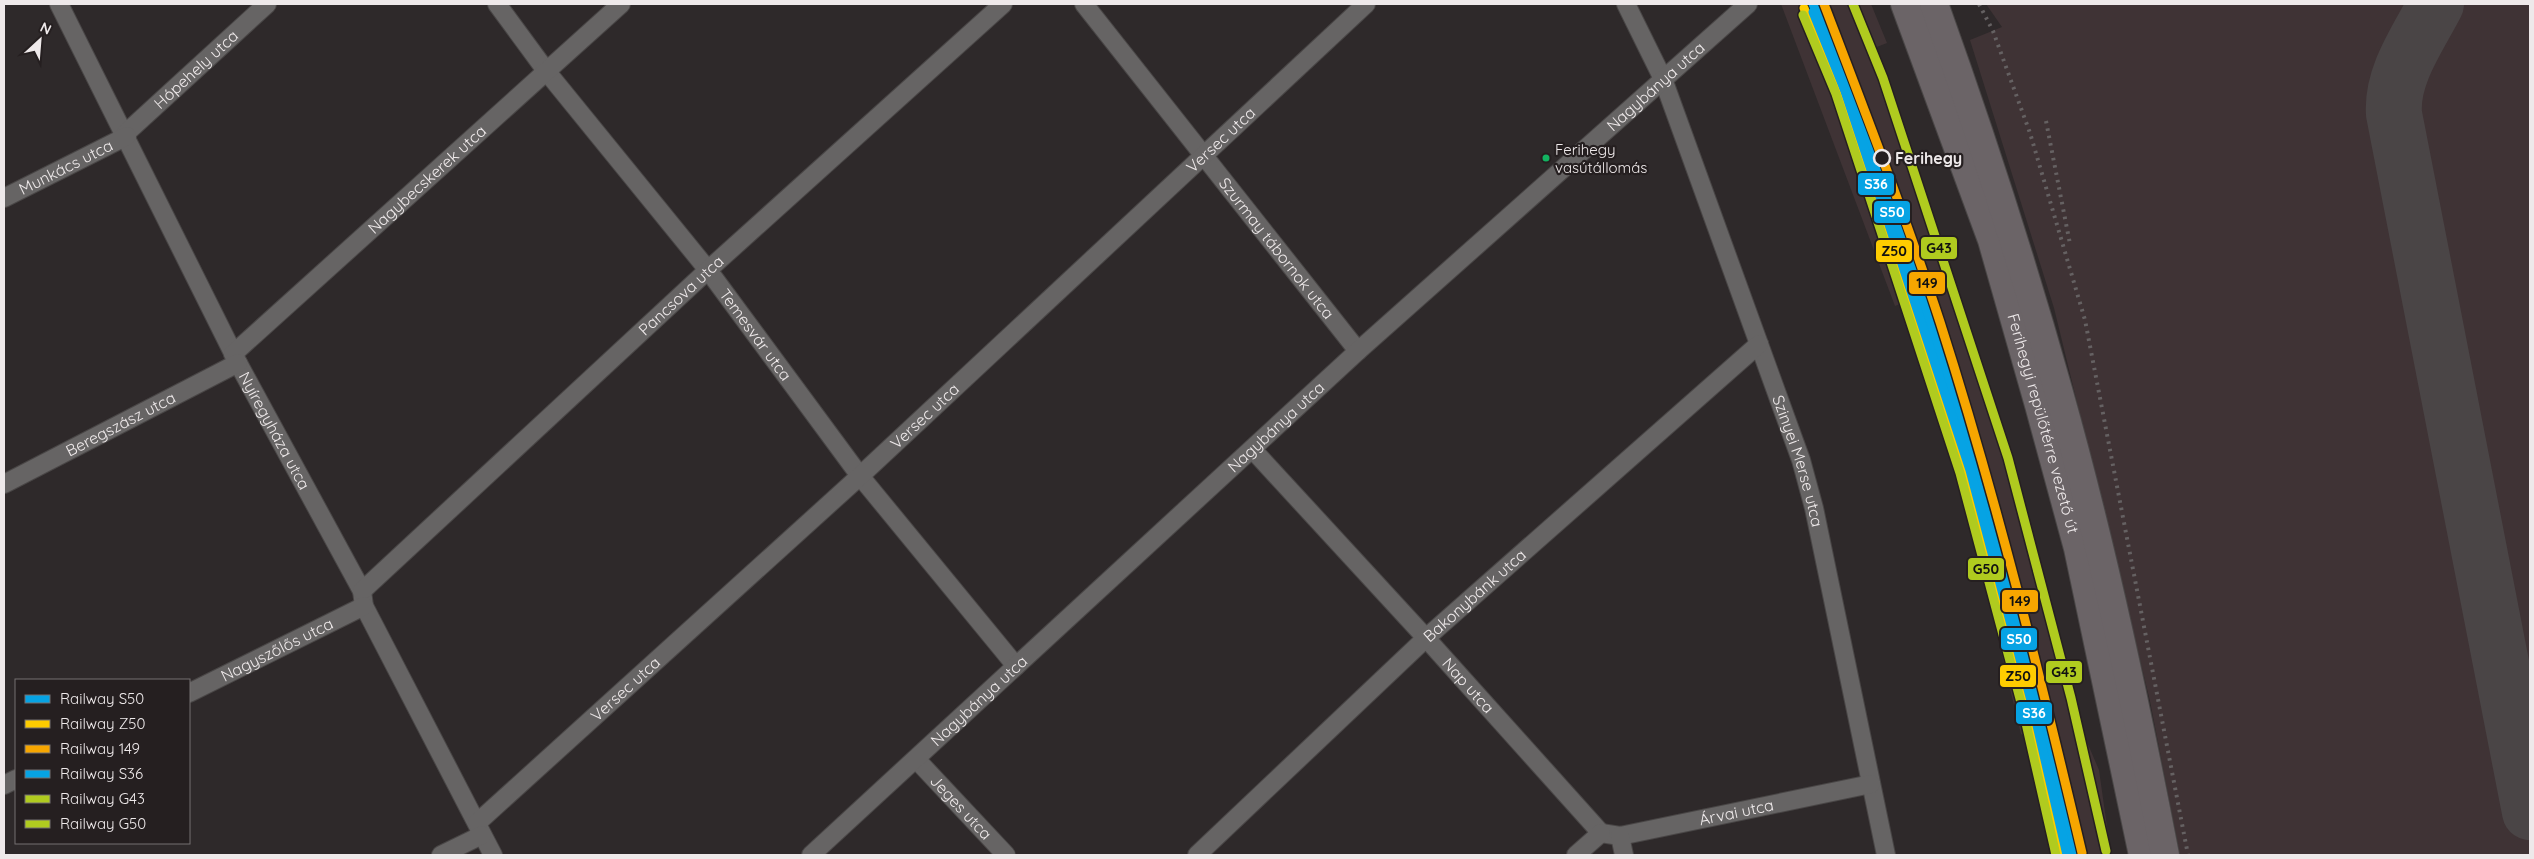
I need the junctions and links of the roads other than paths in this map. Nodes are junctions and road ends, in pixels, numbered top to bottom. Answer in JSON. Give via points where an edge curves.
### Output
{"nodes":[{"id":1,"x":59,"y":4,"type":"edge"},
{"id":2,"x":267,"y":4,"type":"edge"},
{"id":3,"x":497,"y":4,"type":"edge"},
{"id":4,"x":620,"y":4,"type":"edge"},
{"id":5,"x":1004,"y":4,"type":"edge"},
{"id":6,"x":1084,"y":4,"type":"edge"},
{"id":7,"x":1366,"y":4,"type":"edge"},
{"id":8,"x":1626,"y":4,"type":"edge"},
{"id":9,"x":1748,"y":4,"type":"edge"},
{"id":10,"x":1905,"y":4,"type":"edge"},
{"id":11,"x":1934,"y":4,"type":"edge"},
{"id":12,"x":547,"y":72,"type":"junction"},
{"id":13,"x":1663,"y":79,"type":"junction"},
{"id":14,"x":126,"y":135,"type":"junction"},
{"id":15,"x":1202,"y":155,"type":"junction"},
{"id":16,"x":4,"y":198,"type":"edge"},
{"id":17,"x":708,"y":270,"type":"junction"},
{"id":18,"x":1759,"y":344,"type":"junction"},
{"id":19,"x":1358,"y":351,"type":"junction"},
{"id":20,"x":236,"y":358,"type":"junction"},
{"id":21,"x":1253,"y":450,"type":"junction"},
{"id":22,"x":860,"y":476,"type":"junction"},
{"id":23,"x":4,"y":484,"type":"edge"},
{"id":24,"x":362,"y":599,"type":"junction"},
{"id":25,"x":1426,"y":638,"type":"junction"},
{"id":26,"x":1016,"y":666,"type":"junction"},
{"id":27,"x":190,"y":692,"type":"edge"},
{"id":28,"x":916,"y":759,"type":"junction"},
{"id":29,"x":1871,"y":784,"type":"junction"},
{"id":30,"x":480,"y":829,"type":"junction"},
{"id":31,"x":1600,"y":833,"type":"junction"},
{"id":32,"x":1620,"y":836,"type":"junction"},
{"id":33,"x":441,"y":855,"type":"edge"},
{"id":34,"x":493,"y":855,"type":"edge"},
{"id":35,"x":811,"y":855,"type":"edge"},
{"id":36,"x":1006,"y":855,"type":"edge"},
{"id":37,"x":1197,"y":855,"type":"edge"},
{"id":38,"x":1576,"y":855,"type":"edge"},
{"id":39,"x":1624,"y":855,"type":"edge"},
{"id":40,"x":1886,"y":855,"type":"edge"},
{"id":41,"x":2143,"y":855,"type":"edge"},
{"id":42,"x":2165,"y":855,"type":"edge"}],
"edges":[{"from":1,"to":14,"type":"street","name":"Nyíregyháza utca"},
{"from":2,"to":14,"type":"street","name":"Hópehely utca"},
{"from":3,"to":12,"type":"street","name":"Temesvár utca"},
{"from":4,"to":12,"type":"street","name":"Nagybecskerek utca"},
{"from":5,"to":17,"type":"street","name":"Pancsova utca"},
{"from":6,"to":15,"type":"street","name":"Szurmay tábornok utca"},
{"from":7,"to":15,"type":"street","name":"Versec utca"},
{"from":8,"to":13,"type":"street","name":"Szinyei Merse utca"},
{"from":9,"to":13,"type":"street","name":"Nagybánya utca"},
{"from":10,"to":41,"type":"main road","name":"Ferihegyi repülőtérre vezető út","via":[[1992,240],[2036,396],[2078,548]]},
{"from":11,"to":42,"type":"main road","name":"Ferihegyi repülőtérre vezető út","via":[[2009,222],[2060,395],[2138,718]]},
{"from":12,"to":17,"type":"street","name":"Temesvár utca"},
{"from":12,"to":20,"type":"street","name":"Nagybecskerek utca"},
{"from":13,"to":18,"type":"street","name":"Szinyei Merse utca"},
{"from":13,"to":19,"type":"street","name":"Nagybánya utca"},
{"from":14,"to":16,"type":"street","name":"Munkács utca"},
{"from":14,"to":20,"type":"street","name":"Nyíregyháza utca"},
{"from":15,"to":19,"type":"street","name":"Szurmay tábornok utca"},
{"from":15,"to":22,"type":"street","name":"Versec utca"},
{"from":17,"to":22,"type":"street","name":"Temesvár utca"},
{"from":17,"to":24,"type":"street","name":"Pancsova utca"},
{"from":18,"to":25,"type":"street","name":"Bakonybánk utca"},
{"from":18,"to":29,"type":"street","name":"Szinyei Merse utca","via":[[1814,508]]},
{"from":19,"to":21,"type":"street","name":"Nagybánya utca"},
{"from":20,"to":23,"type":"street","name":"Beregszász utca"},
{"from":20,"to":24,"type":"street","name":"Nyíregyháza utca"},
{"from":21,"to":25,"type":"street","name":"Nap utca"},
{"from":21,"to":26,"type":"street","name":"Nagybánya utca"},
{"from":22,"to":26,"type":"street","name":"Temesvár utca"},
{"from":22,"to":30,"type":"street","name":"Versec utca"},
{"from":24,"to":27,"type":"street","name":"Nagyszőlős utca"},
{"from":24,"to":30,"type":"street","name":"Nyíregyháza utca"},
{"from":25,"to":31,"type":"street","name":"Nap utca"},
{"from":25,"to":37,"type":"street","name":"Bakonybánk utca"},
{"from":26,"to":28,"type":"street","name":"Nagybánya utca"},
{"from":28,"to":35,"type":"street","name":"Nagybánya utca"},
{"from":28,"to":36,"type":"street","name":"Jeges utca"},
{"from":29,"to":32,"type":"street","name":"Árvai utca"},
{"from":29,"to":40,"type":"street","name":"Szinyei Merse utca"},
{"from":30,"to":33,"type":"street","name":"Versec utca"},
{"from":30,"to":34,"type":"street","name":"Nyíregyháza utca"},
{"from":31,"to":32,"type":"street","name":"Árvai utca"},
{"from":31,"to":38,"type":"street"},
{"from":32,"to":39,"type":"street"}]}
